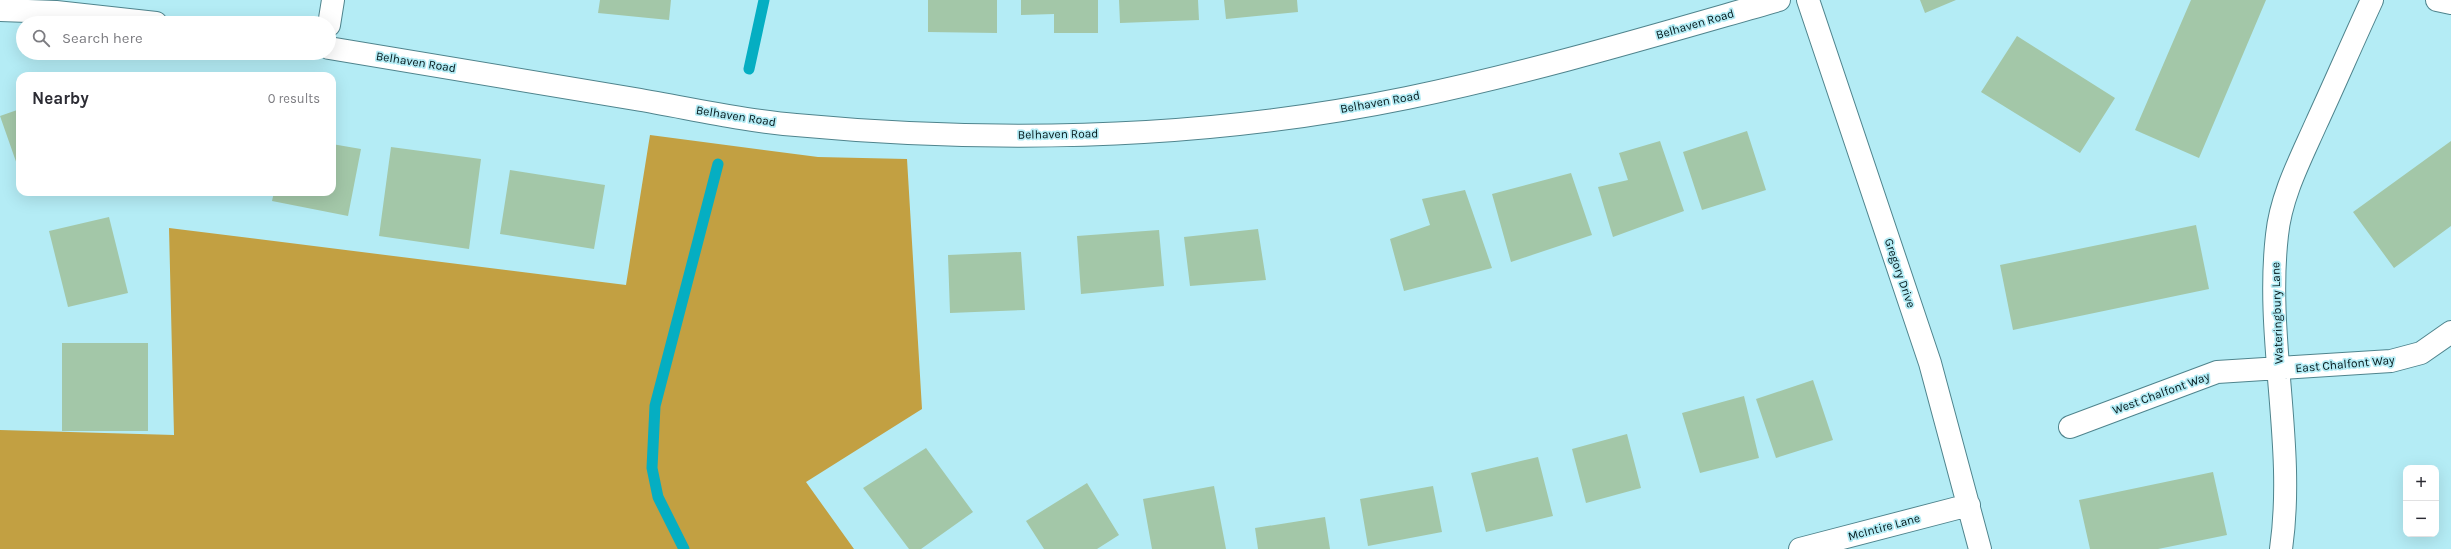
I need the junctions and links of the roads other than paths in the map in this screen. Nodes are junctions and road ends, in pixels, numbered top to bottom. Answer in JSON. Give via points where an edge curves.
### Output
{"nodes":[{"id":1,"x":333,"y":0,"type":"edge"},
{"id":2,"x":1780,"y":0,"type":"edge"},
{"id":3,"x":1808,"y":0,"type":"edge"},
{"id":4,"x":2372,"y":0,"type":"edge"},
{"id":5,"x":2437,"y":0,"type":"edge"},
{"id":6,"x":2451,"y":2,"type":"edge"},
{"id":7,"x":0,"y":10,"type":"edge"},
{"id":8,"x":92,"y":16,"type":"edge"},
{"id":9,"x":330,"y":16,"type":"edge"},
{"id":10,"x":336,"y":49,"type":"edge"},
{"id":11,"x":2451,"y":332,"type":"edge"},
{"id":12,"x":2279,"y":370,"type":"junction"},
{"id":13,"x":2070,"y":427,"type":"dead end"},
{"id":14,"x":1969,"y":505,"type":"junction"},
{"id":15,"x":1800,"y":549,"type":"edge"},
{"id":16,"x":1980,"y":549,"type":"edge"},
{"id":17,"x":2281,"y":549,"type":"edge"}],
"edges":[{"from":1,"to":9,"type":"street"},
{"from":2,"to":10,"type":"street","name":"Belhaven Road","via":[[1545,66],[1405,98],[1289,118],[1162,131],[1056,135],[946,135],[793,125]]},
{"from":3,"to":14,"type":"street","name":"Gregory Drive","via":[[1930,362]]},
{"from":4,"to":12,"type":"street","name":"Wateringbury Lane","via":[[2291,179],[2277,234],[2274,285]]},
{"from":5,"to":6,"type":"street"},
{"from":7,"to":8,"type":"street"},
{"from":11,"to":12,"type":"street","name":"East Chalfont Way","via":[[2421,353],[2391,361]]},
{"from":12,"to":13,"type":"street","name":"West Chalfont Way","via":[[2217,372]]},
{"from":12,"to":17,"type":"street","name":"Wateringbury Lane","via":[[2286,482]]},
{"from":14,"to":15,"type":"street","name":"McIntire Lane"},
{"from":14,"to":16,"type":"street","name":"Gregory Drive"}]}
